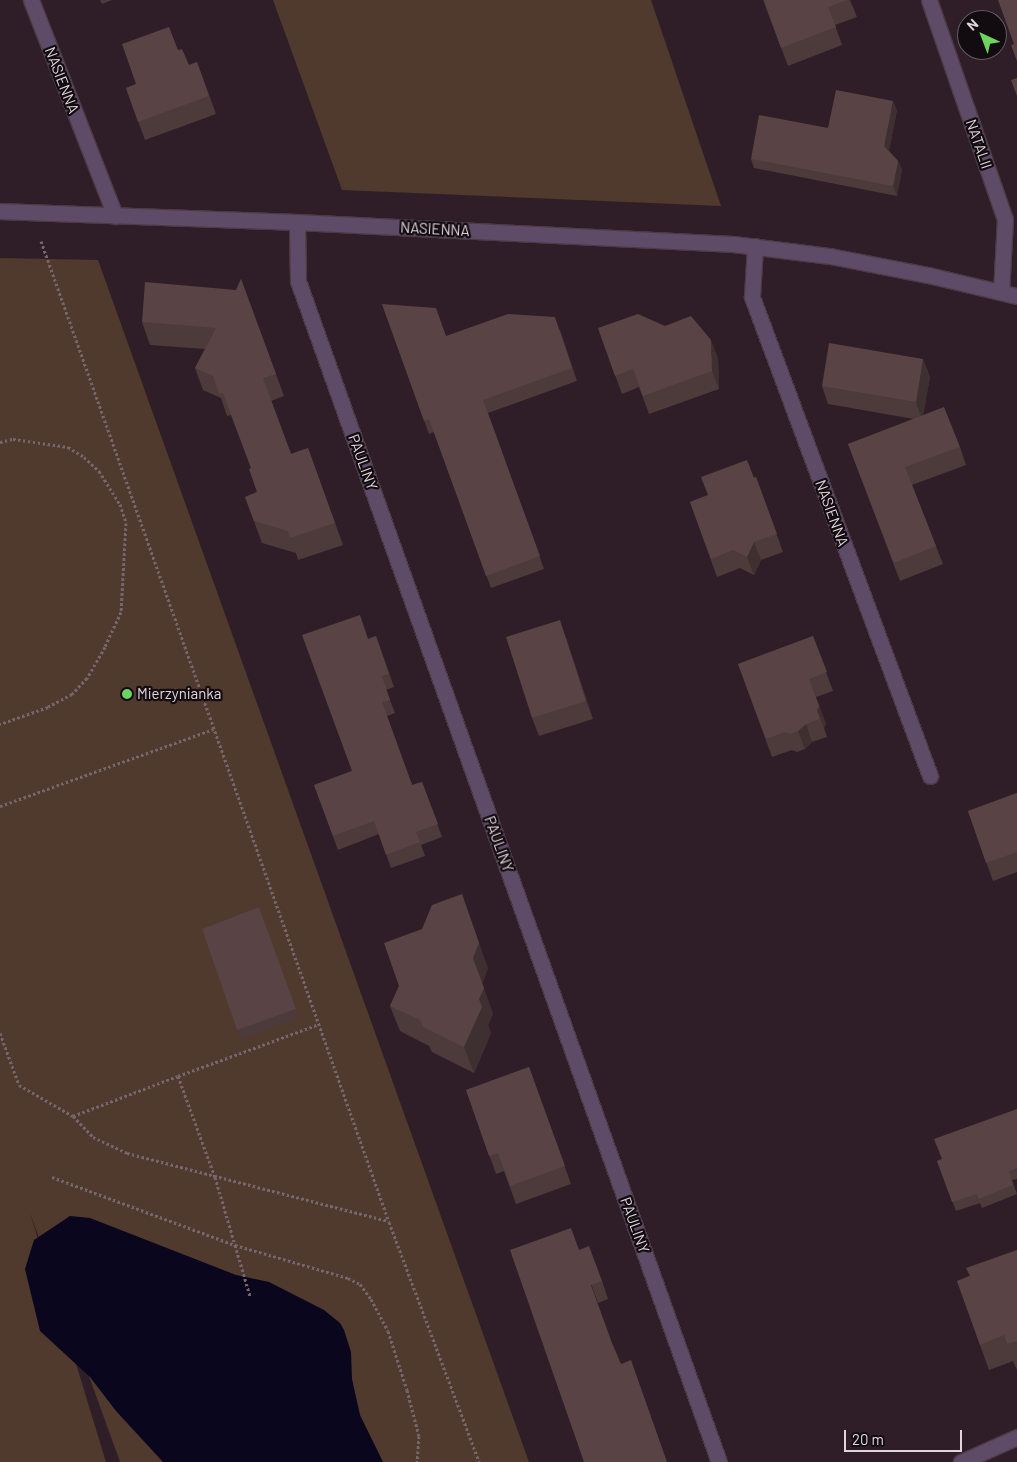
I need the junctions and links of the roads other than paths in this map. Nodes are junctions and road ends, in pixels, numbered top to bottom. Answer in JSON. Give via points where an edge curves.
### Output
{"nodes":[{"id":1,"x":31,"y":0,"type":"edge"},
{"id":2,"x":929,"y":0,"type":"edge"},
{"id":3,"x":0,"y":211,"type":"edge"},
{"id":4,"x":115,"y":216,"type":"junction"},
{"id":5,"x":297,"y":222,"type":"junction"},
{"id":6,"x":755,"y":246,"type":"junction"},
{"id":7,"x":1001,"y":292,"type":"junction"},
{"id":8,"x":1017,"y":296,"type":"edge"},
{"id":9,"x":930,"y":776,"type":"dead end"},
{"id":10,"x":1017,"y":1437,"type":"edge"},
{"id":11,"x":719,"y":1462,"type":"edge"},
{"id":12,"x":961,"y":1462,"type":"edge"}],
"edges":[{"from":1,"to":4,"type":"street","name":"NASIENNA"},
{"from":2,"to":7,"type":"street","name":"NATALII","via":[[1005,219]]},
{"from":3,"to":4,"type":"street","name":"NASIENNA"},
{"from":4,"to":5,"type":"street","name":"NASIENNA"},
{"from":5,"to":6,"type":"street","name":"NASIENNA"},
{"from":5,"to":11,"type":"street","name":"PAULINY","via":[[298,281]]},
{"from":6,"to":7,"type":"street","name":"NASIENNA","via":[[830,256]]},
{"from":6,"to":9,"type":"street","name":"NASIENNA","via":[[752,296]]},
{"from":7,"to":8,"type":"street","name":"NASIENNA"},
{"from":10,"to":12,"type":"street"}]}
